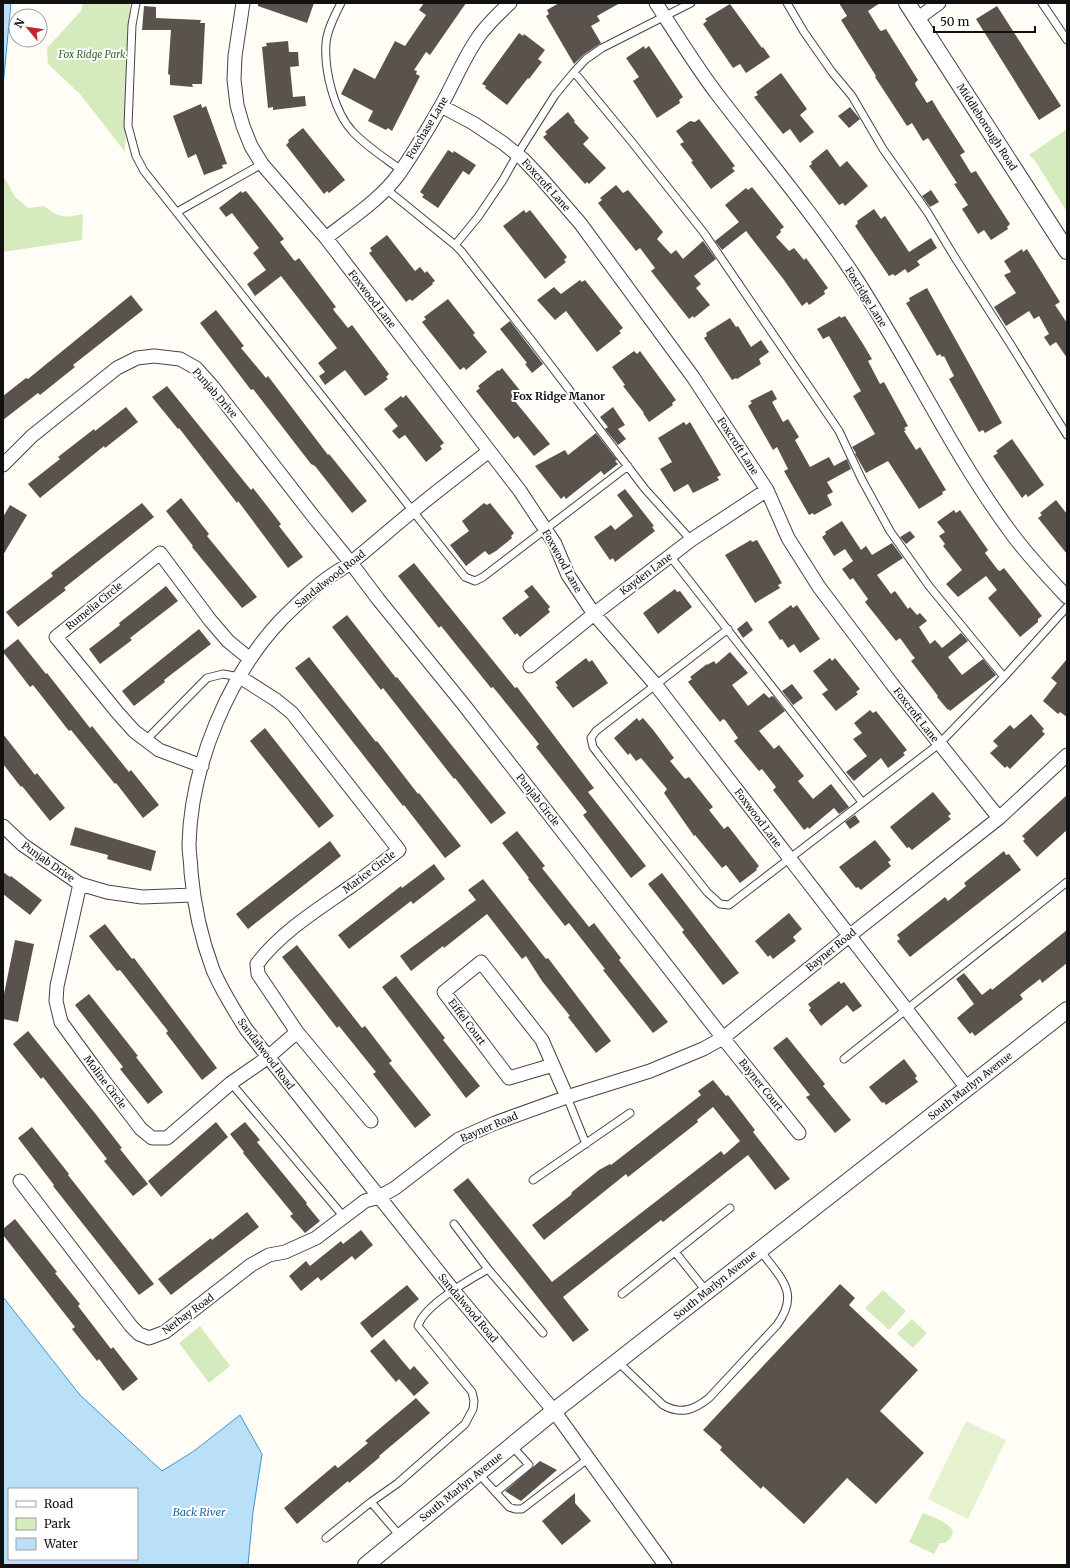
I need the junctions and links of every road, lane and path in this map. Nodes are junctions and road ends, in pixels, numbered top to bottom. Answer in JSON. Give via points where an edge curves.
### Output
{"nodes":[{"id":1,"x":136,"y":3,"type":"edge"},
{"id":2,"x":243,"y":3,"type":"edge"},
{"id":3,"x":341,"y":3,"type":"edge"},
{"id":4,"x":510,"y":3,"type":"edge"},
{"id":5,"x":656,"y":3,"type":"edge"},
{"id":6,"x":692,"y":3,"type":"edge"},
{"id":7,"x":787,"y":3,"type":"edge"},
{"id":8,"x":907,"y":3,"type":"edge"},
{"id":9,"x":939,"y":3,"type":"edge"},
{"id":10,"x":1042,"y":3,"type":"edge"},
{"id":11,"x":665,"y":17,"type":"junction"},
{"id":12,"x":917,"y":19,"type":"junction"},
{"id":13,"x":1067,"y":40,"type":"edge"},
{"id":14,"x":574,"y":72,"type":"junction"},
{"id":15,"x":441,"y":106,"type":"junction"},
{"id":16,"x":518,"y":154,"type":"junction"},
{"id":17,"x":262,"y":164,"type":"junction"},
{"id":18,"x":401,"y":170,"type":"junction"},
{"id":19,"x":386,"y":189,"type":"junction"},
{"id":20,"x":178,"y":212,"type":"junction"},
{"id":21,"x":326,"y":238,"type":"junction"},
{"id":22,"x":456,"y":245,"type":"junction"},
{"id":23,"x":1067,"y":251,"type":"edge"},
{"id":24,"x":1067,"y":434,"type":"edge"},
{"id":25,"x":489,"y":451,"type":"junction"},
{"id":26,"x":3,"y":465,"type":"edge"},
{"id":27,"x":628,"y":466,"type":"junction"},
{"id":28,"x":767,"y":490,"type":"junction"},
{"id":29,"x":413,"y":511,"type":"junction"},
{"id":30,"x":545,"y":529,"type":"junction"},
{"id":31,"x":691,"y":540,"type":"junction"},
{"id":32,"x":670,"y":556,"type":"junction"},
{"id":33,"x":351,"y":563,"type":"junction"},
{"id":34,"x":1067,"y":597,"type":"edge"},
{"id":35,"x":1067,"y":607,"type":"edge"},
{"id":36,"x":594,"y":614,"type":"junction"},
{"id":37,"x":728,"y":629,"type":"junction"},
{"id":38,"x":250,"y":659,"type":"junction"},
{"id":39,"x":530,"y":666,"type":"dead end"},
{"id":40,"x":240,"y":677,"type":"junction"},
{"id":41,"x":1004,"y":677,"type":"junction"},
{"id":42,"x":655,"y":684,"type":"junction"},
{"id":43,"x":146,"y":740,"type":"junction"},
{"id":44,"x":939,"y":744,"type":"junction"},
{"id":45,"x":1067,"y":755,"type":"edge"},
{"id":46,"x":202,"y":766,"type":"junction"},
{"id":47,"x":862,"y":802,"type":"junction"},
{"id":48,"x":1000,"y":818,"type":"junction"},
{"id":49,"x":3,"y":826,"type":"edge"},
{"id":50,"x":790,"y":859,"type":"junction"},
{"id":51,"x":1067,"y":882,"type":"edge"},
{"id":52,"x":80,"y":884,"type":"junction"},
{"id":53,"x":193,"y":894,"type":"junction"},
{"id":54,"x":849,"y":936,"type":"junction"},
{"id":55,"x":906,"y":1010,"type":"junction"},
{"id":56,"x":1067,"y":1010,"type":"edge"},
{"id":57,"x":297,"y":1032,"type":"junction"},
{"id":58,"x":723,"y":1038,"type":"junction"},
{"id":59,"x":267,"y":1058,"type":"junction"},
{"id":60,"x":844,"y":1059,"type":"dead end"},
{"id":61,"x":553,"y":1065,"type":"junction"},
{"id":62,"x":231,"y":1082,"type":"junction"},
{"id":63,"x":967,"y":1088,"type":"junction"},
{"id":64,"x":567,"y":1097,"type":"junction"},
{"id":65,"x":630,"y":1114,"type":"dead end"},
{"id":66,"x":371,"y":1121,"type":"dead end"},
{"id":67,"x":799,"y":1133,"type":"dead end"},
{"id":68,"x":586,"y":1144,"type":"junction"},
{"id":69,"x":532,"y":1180,"type":"dead end"},
{"id":70,"x":20,"y":1181,"type":"dead end"},
{"id":71,"x":379,"y":1197,"type":"junction"},
{"id":72,"x":730,"y":1208,"type":"dead end"},
{"id":73,"x":344,"y":1217,"type":"junction"},
{"id":74,"x":454,"y":1224,"type":"dead end"},
{"id":75,"x":759,"y":1250,"type":"junction"},
{"id":76,"x":675,"y":1252,"type":"junction"},
{"id":77,"x":488,"y":1268,"type":"junction"},
{"id":78,"x":453,"y":1290,"type":"junction"},
{"id":79,"x":707,"y":1292,"type":"junction"},
{"id":80,"x":622,"y":1294,"type":"dead end"},
{"id":81,"x":543,"y":1333,"type":"dead end"},
{"id":82,"x":618,"y":1362,"type":"junction"},
{"id":83,"x":554,"y":1411,"type":"junction"},
{"id":84,"x":512,"y":1446,"type":"junction"},
{"id":85,"x":589,"y":1458,"type":"junction"},
{"id":86,"x":478,"y":1473,"type":"junction"},
{"id":87,"x":496,"y":1492,"type":"junction"},
{"id":88,"x":371,"y":1502,"type":"junction"},
{"id":89,"x":400,"y":1536,"type":"junction"},
{"id":90,"x":326,"y":1538,"type":"dead end"},
{"id":91,"x":366,"y":1565,"type":"edge"},
{"id":92,"x":665,"y":1565,"type":"edge"}],
"edges":[{"from":1,"to":20,"type":"lane","via":[[132,25],[128,126],[136,156],[144,171]]},
{"from":2,"to":17,"type":"street","name":"Foxwood Lane","via":[[234,80],[243,126]]},
{"from":3,"to":18,"type":"lane","via":[[326,42],[327,65],[334,98],[352,132]]},
{"from":4,"to":15,"type":"street","name":"Foxchase Lane","via":[[492,20],[473,46]]},
{"from":5,"to":11,"type":"street","name":"Foxridge Lane"},
{"from":6,"to":11,"type":"lane"},
{"from":7,"to":24,"type":"lane","via":[[804,32],[852,96],[883,149],[928,213]]},
{"from":8,"to":12,"type":"street","name":"Middleborough Road"},
{"from":9,"to":12,"type":"street"},
{"from":10,"to":13,"type":"lane"},
{"from":11,"to":14,"type":"lane","via":[[602,48],[586,59]]},
{"from":11,"to":34,"type":"street","name":"Foxridge Lane","via":[[716,92],[796,194],[853,274],[937,418],[1012,534]]},
{"from":12,"to":23,"type":"street","name":"Middleborough Road"},
{"from":14,"to":16,"type":"lane","via":[[555,95]]},
{"from":14,"to":41,"type":"lane","via":[[704,233],[839,431],[890,531],[929,586]]},
{"from":15,"to":16,"type":"street","name":"Foxcroft Lane","via":[[473,123]]},
{"from":15,"to":18,"type":"street","name":"Foxchase Lane"},
{"from":16,"to":22,"type":"lane","via":[[478,217]]},
{"from":16,"to":28,"type":"street","name":"Foxcroft Lane","via":[[580,223],[693,377]]},
{"from":17,"to":20,"type":"lane"},
{"from":17,"to":21,"type":"street","name":"Foxwood Lane"},
{"from":18,"to":19,"type":"street","name":"Foxchase Lane"},
{"from":19,"to":21,"type":"street","name":"Foxchase Lane"},
{"from":19,"to":22,"type":"lane"},
{"from":20,"to":29,"type":"lane"},
{"from":21,"to":25,"type":"street","name":"Foxwood Lane"},
{"from":22,"to":27,"type":"lane"},
{"from":25,"to":29,"type":"street","name":"Sandalwood Road"},
{"from":25,"to":30,"type":"street","name":"Foxwood Lane"},
{"from":26,"to":33,"type":"street","name":"Punjab Drive","via":[[32,436],[117,368],[137,358],[154,356],[180,359],[196,368],[213,387]]},
{"from":27,"to":30,"type":"lane"},
{"from":27,"to":31,"type":"lane"},
{"from":28,"to":31,"type":"street","name":"Kayden Lane"},
{"from":28,"to":44,"type":"street","name":"Foxcroft Lane","via":[[788,538],[819,587]]},
{"from":29,"to":30,"type":"lane","via":[[465,577],[475,581]]},
{"from":29,"to":33,"type":"street","name":"Sandalwood Road"},
{"from":30,"to":36,"type":"street","name":"Foxwood Lane","via":[[555,544],[568,575]]},
{"from":31,"to":32,"type":"street","name":"Kayden Lane"},
{"from":32,"to":36,"type":"street","name":"Kayden Lane"},
{"from":32,"to":37,"type":"lane"},
{"from":33,"to":38,"type":"street","name":"Sandalwood Road","via":[[332,575],[295,606]]},
{"from":33,"to":58,"type":"street","name":"Punjab Circle"},
{"from":35,"to":41,"type":"lane"},
{"from":36,"to":39,"type":"street","name":"Kayden Lane"},
{"from":36,"to":42,"type":"street","name":"Foxwood Lane"},
{"from":37,"to":42,"type":"lane"},
{"from":37,"to":47,"type":"lane"},
{"from":38,"to":40,"type":"street","name":"Sandalwood Road"},
{"from":38,"to":43,"type":"street","name":"Rumelia Circle","via":[[228,641],[160,553],[56,637],[117,712]]},
{"from":40,"to":43,"type":"lane","via":[[223,674],[207,678]]},
{"from":40,"to":46,"type":"street","name":"Sandalwood Road","via":[[216,723]]},
{"from":40,"to":57,"type":"street","name":"Marice Circle","via":[[276,700],[292,714],[399,850],[298,924],[257,964],[258,974]]},
{"from":41,"to":44,"type":"lane"},
{"from":42,"to":50,"type":"street","name":"Foxwood Lane"},
{"from":42,"to":50,"type":"lane","via":[[596,731],[591,738],[598,756],[720,904],[729,904]]},
{"from":43,"to":46,"type":"street","name":"Rumelia Circle","via":[[159,750]]},
{"from":44,"to":47,"type":"lane"},
{"from":44,"to":48,"type":"street","name":"Foxcroft Lane"},
{"from":45,"to":48,"type":"street","name":"Bayner Road"},
{"from":46,"to":53,"type":"street","name":"Sandalwood Road","via":[[192,812],[189,845]]},
{"from":47,"to":50,"type":"lane"},
{"from":48,"to":54,"type":"street","name":"Bayner Road"},
{"from":49,"to":52,"type":"street","name":"Punjab Drive","via":[[23,845]]},
{"from":50,"to":54,"type":"street","name":"Foxwood Lane"},
{"from":51,"to":55,"type":"lane"},
{"from":52,"to":53,"type":"street","name":"Punjab Drive","via":[[107,892],[142,897]]},
{"from":52,"to":62,"type":"street","name":"Moline Circle","via":[[57,986],[56,1001],[61,1022],[101,1077],[152,1138],[167,1138]]},
{"from":53,"to":59,"type":"street","name":"Sandalwood Road","via":[[203,939],[225,995]]},
{"from":54,"to":55,"type":"street","name":"Foxwood Lane"},
{"from":54,"to":58,"type":"street","name":"Bayner Road"},
{"from":55,"to":60,"type":"lane"},
{"from":55,"to":63,"type":"street","name":"Foxwood Lane"},
{"from":56,"to":63,"type":"street","name":"South Marlyn Avenue"},
{"from":57,"to":59,"type":"street"},
{"from":57,"to":66,"type":"street","name":"Marice Circle"},
{"from":58,"to":64,"type":"street","name":"Bayner Road","via":[[650,1071]]},
{"from":58,"to":67,"type":"street","name":"Bayner Court"},
{"from":59,"to":62,"type":"street","name":"Moline Circle"},
{"from":59,"to":71,"type":"street","name":"Sandalwood Road"},
{"from":61,"to":61,"type":"street","name":"Eiffel Court","via":[[542,1040],[481,962],[444,992],[509,1078]]},
{"from":61,"to":64,"type":"street","name":"Eiffel Court"},
{"from":62,"to":73,"type":"lane"},
{"from":63,"to":75,"type":"street","name":"South Marlyn Avenue"},
{"from":64,"to":68,"type":"lane"},
{"from":64,"to":71,"type":"street","name":"Bayner Road","via":[[459,1139],[395,1188]]},
{"from":65,"to":68,"type":"lane"},
{"from":68,"to":69,"type":"lane"},
{"from":70,"to":73,"type":"street","name":"Nerbay Road","via":[[122,1315],[139,1334],[149,1338],[165,1332],[251,1265],[269,1255],[285,1252],[316,1238]]},
{"from":71,"to":73,"type":"street","name":"Nerbay Road","via":[[365,1201]]},
{"from":71,"to":78,"type":"street","name":"Sandalwood Road"},
{"from":72,"to":76,"type":"lane"},
{"from":74,"to":77,"type":"lane"},
{"from":75,"to":79,"type":"street","name":"South Marlyn Avenue"},
{"from":75,"to":82,"type":"lane","via":[[785,1285],[788,1305],[784,1316],[699,1406],[691,1410],[667,1407]]},
{"from":76,"to":79,"type":"lane"},
{"from":76,"to":80,"type":"lane"},
{"from":77,"to":78,"type":"lane"},
{"from":77,"to":81,"type":"lane"},
{"from":78,"to":83,"type":"street","name":"Sandalwood Road"},
{"from":78,"to":88,"type":"lane","via":[[420,1318],[418,1326],[472,1392],[473,1409],[465,1424],[452,1436],[398,1483]]},
{"from":79,"to":82,"type":"street","name":"South Marlyn Avenue"},
{"from":82,"to":83,"type":"street","name":"South Marlyn Avenue"},
{"from":83,"to":84,"type":"street","name":"South Marlyn Avenue"},
{"from":83,"to":85,"type":"street","name":"Sandalwood Road"},
{"from":84,"to":86,"type":"street","name":"South Marlyn Avenue"},
{"from":84,"to":87,"type":"lane","via":[[529,1465]]},
{"from":85,"to":87,"type":"lane","via":[[522,1509],[509,1507]]},
{"from":85,"to":92,"type":"street","name":"Sandalwood Road"},
{"from":86,"to":87,"type":"lane"},
{"from":86,"to":89,"type":"street","name":"South Marlyn Avenue"},
{"from":88,"to":89,"type":"lane"},
{"from":88,"to":90,"type":"lane"},
{"from":89,"to":91,"type":"street","name":"South Marlyn Avenue"}]}
